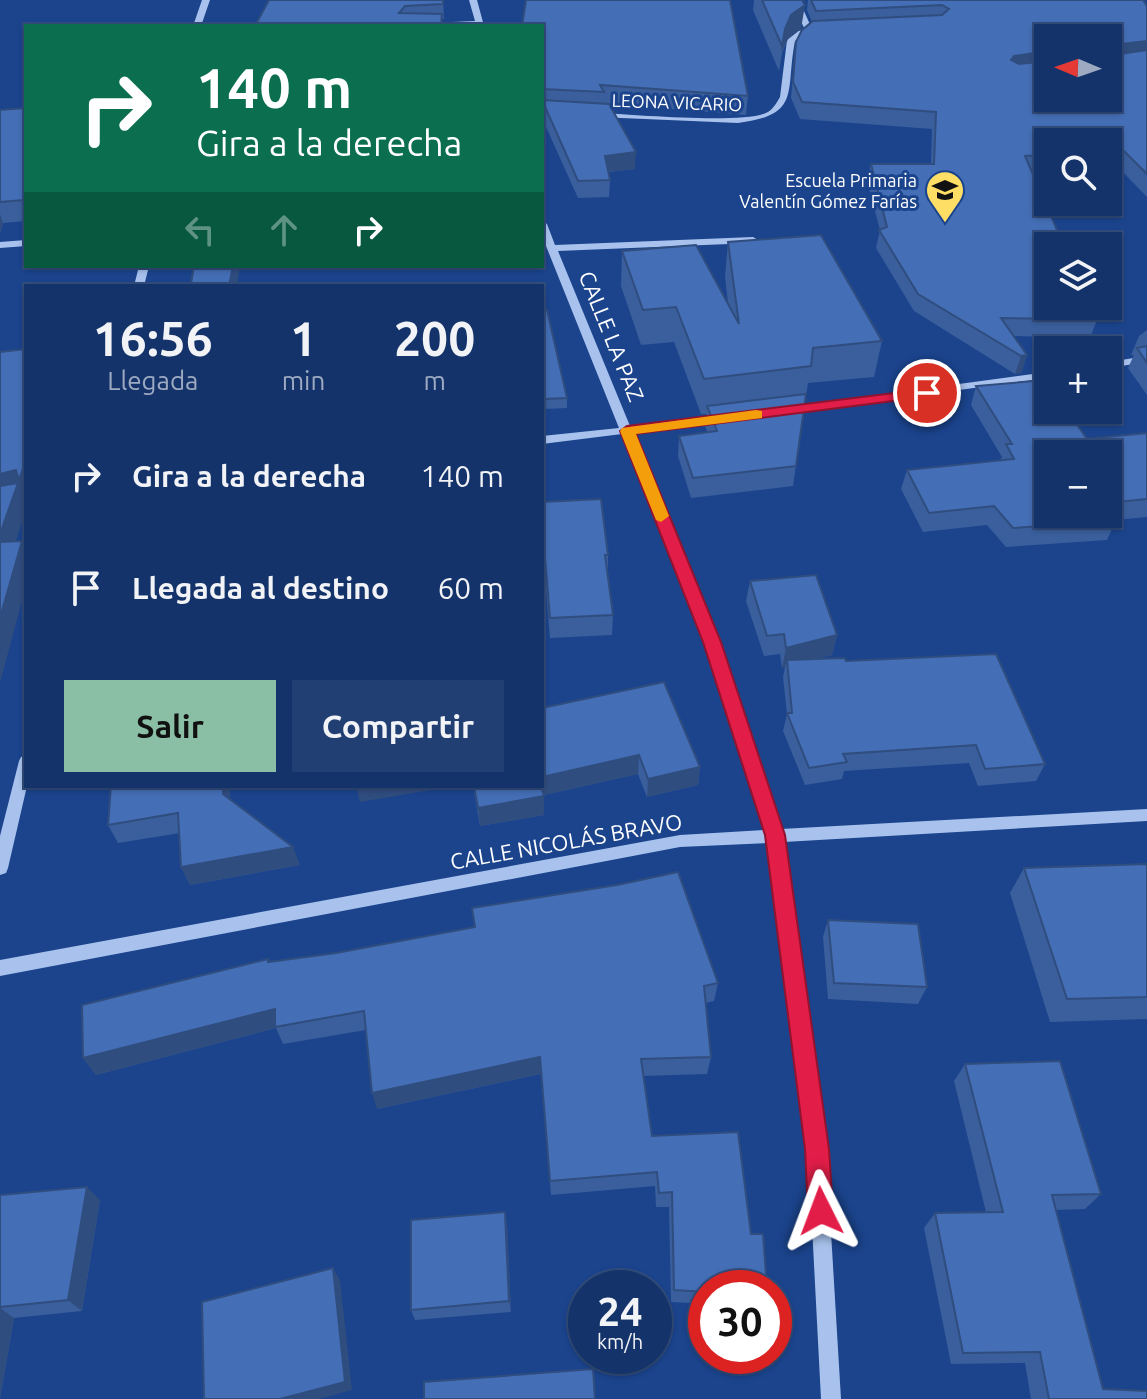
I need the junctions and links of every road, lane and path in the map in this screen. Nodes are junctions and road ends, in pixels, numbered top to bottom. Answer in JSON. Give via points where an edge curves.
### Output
{"nodes":[{"id":1,"x":206,"y":0,"type":"edge"},
{"id":2,"x":473,"y":0,"type":"edge"},
{"id":3,"x":795,"y":0,"type":"edge"},
{"id":4,"x":198,"y":24,"type":"edge"},
{"id":5,"x":480,"y":24,"type":"edge"},
{"id":6,"x":832,"y":30,"type":"edge"},
{"id":7,"x":809,"y":31,"type":"junction"},
{"id":8,"x":587,"y":115,"type":"edge"},
{"id":9,"x":544,"y":230,"type":"edge"},
{"id":10,"x":753,"y":240,"type":"edge"},
{"id":11,"x":24,"y":243,"type":"edge"},
{"id":12,"x":0,"y":245,"type":"edge"},
{"id":13,"x":552,"y":248,"type":"junction"},
{"id":14,"x":1147,"y":359,"type":"edge"},
{"id":15,"x":1122,"y":363,"type":"edge"},
{"id":16,"x":1034,"y":377,"type":"edge"},
{"id":17,"x":768,"y":413,"type":"edge"},
{"id":18,"x":737,"y":417,"type":"edge"},
{"id":19,"x":627,"y":431,"type":"junction"},
{"id":20,"x":544,"y":440,"type":"edge"},
{"id":21,"x":24,"y":769,"type":"edge"},
{"id":22,"x":1147,"y":815,"type":"edge"},
{"id":23,"x":775,"y":835,"type":"junction"},
{"id":24,"x":0,"y":868,"type":"edge"},
{"id":25,"x":0,"y":968,"type":"edge"},
{"id":26,"x":831,"y":1399,"type":"edge"}],
"edges":[{"from":1,"to":4,"type":"street"},
{"from":2,"to":5,"type":"street"},
{"from":3,"to":7,"type":"street"},
{"from":6,"to":7,"type":"street"},
{"from":7,"to":8,"type":"street","name":"LEONA VICARIO","via":[[791,40],[782,105],[760,120]]},
{"from":9,"to":13,"type":"street","name":"CALLE LA PAZ"},
{"from":10,"to":13,"type":"street"},
{"from":11,"to":12,"type":"street"},
{"from":13,"to":19,"type":"street","name":"CALLE LA PAZ"},
{"from":14,"to":15,"type":"street"},
{"from":16,"to":17,"type":"street"},
{"from":18,"to":19,"type":"street"},
{"from":19,"to":20,"type":"street"},
{"from":19,"to":23,"type":"street","name":"CALLE LA PAZ","via":[[712,642]]},
{"from":21,"to":24,"type":"street"},
{"from":22,"to":23,"type":"street","name":"CALLE NICOLÁS BRAVO"},
{"from":23,"to":25,"type":"street","name":"CALLE NICOLÁS BRAVO","via":[[680,841]]},
{"from":23,"to":26,"type":"street","name":"CALLE LA PAZ","via":[[817,1149]]}]}
